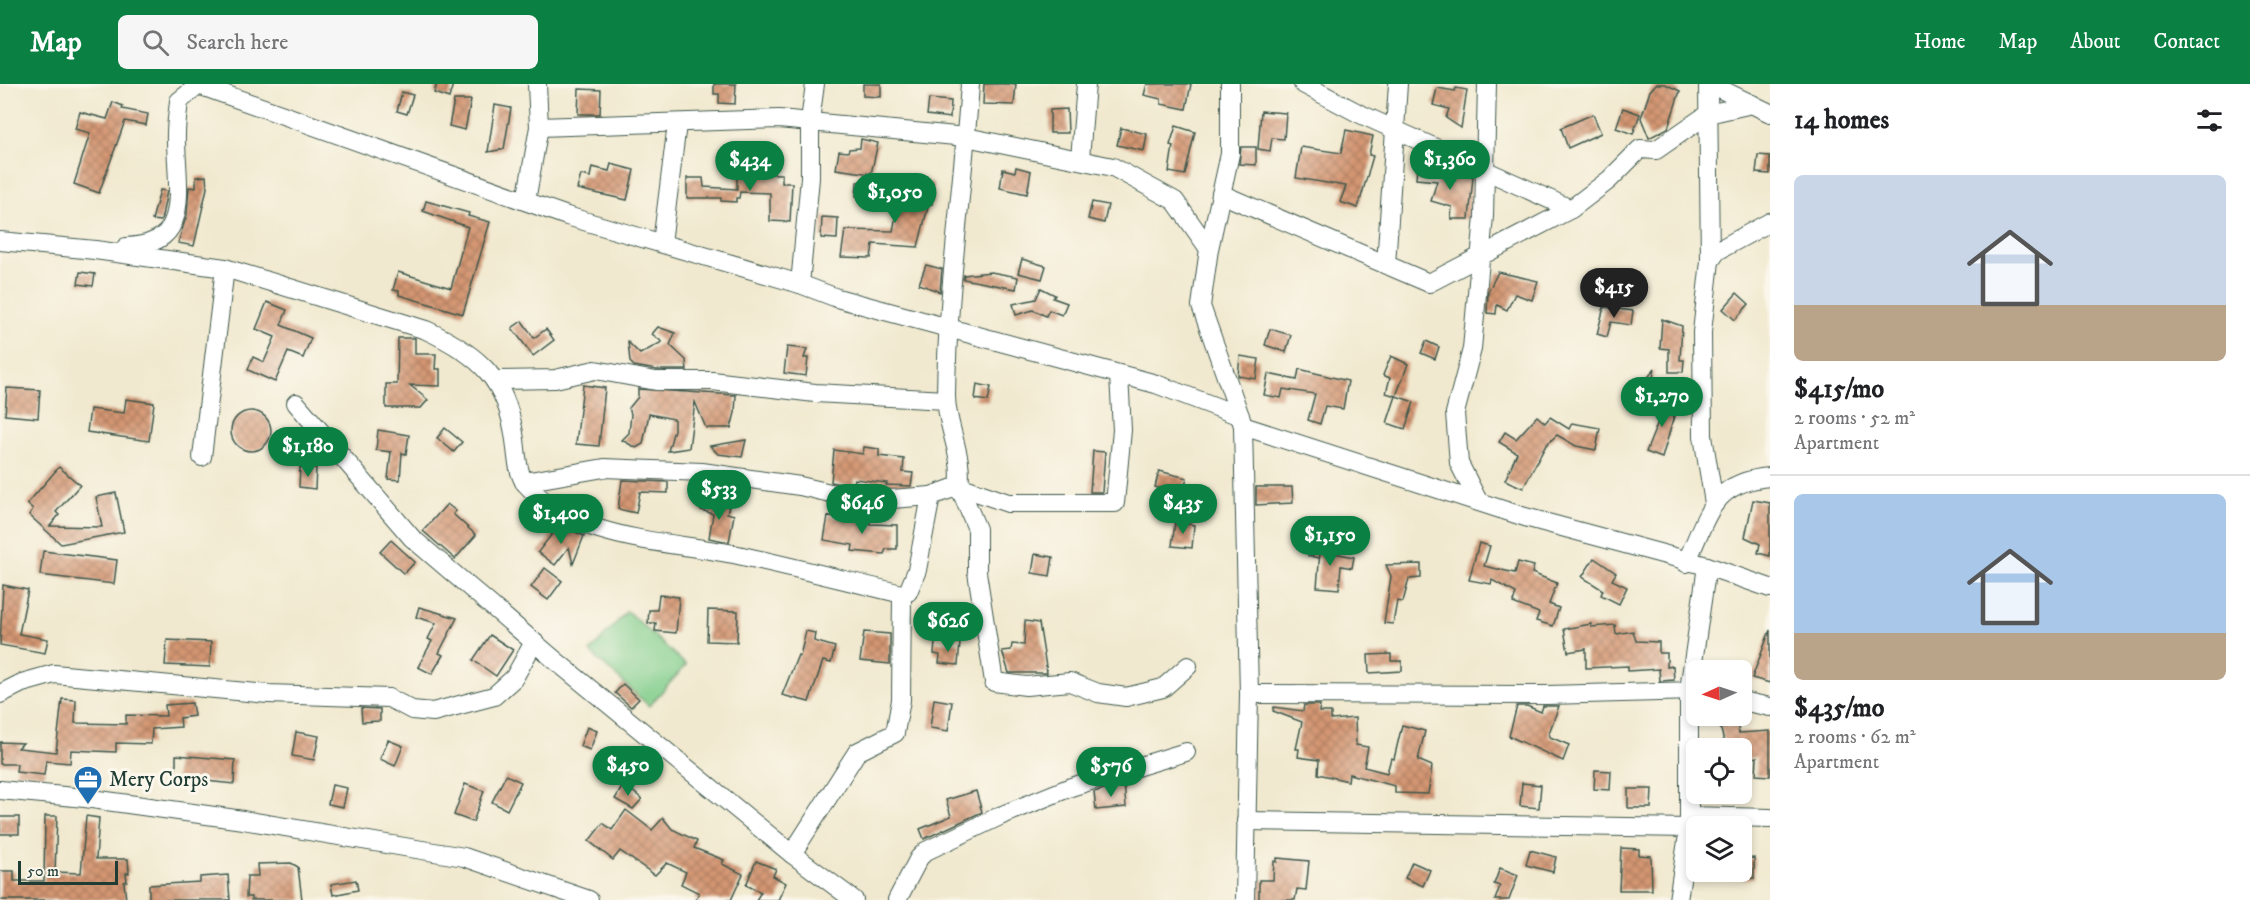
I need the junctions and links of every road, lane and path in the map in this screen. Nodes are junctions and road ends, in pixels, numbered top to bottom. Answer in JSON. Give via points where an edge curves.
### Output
{"nodes":[{"id":1,"x":198,"y":84,"type":"edge"},
{"id":2,"x":537,"y":84,"type":"edge"},
{"id":3,"x":815,"y":84,"type":"edge"},
{"id":4,"x":970,"y":84,"type":"edge"},
{"id":5,"x":1086,"y":84,"type":"edge"},
{"id":6,"x":1230,"y":84,"type":"edge"},
{"id":7,"x":1303,"y":84,"type":"edge"},
{"id":8,"x":1398,"y":84,"type":"edge"},
{"id":9,"x":1487,"y":84,"type":"edge"},
{"id":10,"x":1709,"y":84,"type":"edge"},
{"id":11,"x":1752,"y":105,"type":"junction"},
{"id":12,"x":1770,"y":113,"type":"edge"},
{"id":13,"x":1708,"y":114,"type":"junction"},
{"id":14,"x":810,"y":121,"type":"junction"},
{"id":15,"x":677,"y":124,"type":"junction"},
{"id":16,"x":538,"y":128,"type":"junction"},
{"id":17,"x":1396,"y":130,"type":"junction"},
{"id":18,"x":966,"y":136,"type":"junction"},
{"id":19,"x":1080,"y":159,"type":"junction"},
{"id":20,"x":1485,"y":170,"type":"junction"},
{"id":21,"x":1221,"y":194,"type":"junction"},
{"id":22,"x":526,"y":201,"type":"junction"},
{"id":23,"x":1571,"y":209,"type":"junction"},
{"id":24,"x":1770,"y":222,"type":"edge"},
{"id":25,"x":0,"y":241,"type":"edge"},
{"id":26,"x":662,"y":243,"type":"junction"},
{"id":27,"x":1209,"y":249,"type":"junction"},
{"id":28,"x":95,"y":250,"type":"junction"},
{"id":29,"x":1481,"y":254,"type":"junction"},
{"id":30,"x":1710,"y":261,"type":"junction"},
{"id":31,"x":1386,"y":265,"type":"junction"},
{"id":32,"x":225,"y":268,"type":"junction"},
{"id":33,"x":800,"y":284,"type":"junction"},
{"id":34,"x":948,"y":329,"type":"junction"},
{"id":35,"x":1119,"y":375,"type":"junction"},
{"id":36,"x":497,"y":380,"type":"junction"},
{"id":37,"x":946,"y":400,"type":"junction"},
{"id":38,"x":296,"y":403,"type":"dead end"},
{"id":39,"x":1241,"y":421,"type":"junction"},
{"id":40,"x":202,"y":458,"type":"dead end"},
{"id":41,"x":1770,"y":477,"type":"edge"},
{"id":42,"x":524,"y":482,"type":"junction"},
{"id":43,"x":959,"y":486,"type":"junction"},
{"id":44,"x":931,"y":496,"type":"junction"},
{"id":45,"x":1478,"y":501,"type":"junction"},
{"id":46,"x":1714,"y":503,"type":"junction"},
{"id":47,"x":1686,"y":562,"type":"junction"},
{"id":48,"x":1707,"y":566,"type":"junction"},
{"id":49,"x":1770,"y":588,"type":"edge"},
{"id":50,"x":902,"y":594,"type":"junction"},
{"id":51,"x":534,"y":642,"type":"junction"},
{"id":52,"x":1696,"y":660,"type":"edge"},
{"id":53,"x":1188,"y":666,"type":"dead end"},
{"id":54,"x":1686,"y":691,"type":"edge"},
{"id":55,"x":0,"y":694,"type":"edge"},
{"id":56,"x":1249,"y":694,"type":"junction"},
{"id":57,"x":1752,"y":703,"type":"edge"},
{"id":58,"x":1770,"y":707,"type":"edge"},
{"id":59,"x":1692,"y":726,"type":"edge"},
{"id":60,"x":1186,"y":752,"type":"dead end"},
{"id":61,"x":0,"y":790,"type":"edge"},
{"id":62,"x":1689,"y":816,"type":"edge"},
{"id":63,"x":1770,"y":818,"type":"edge"},
{"id":64,"x":1752,"y":819,"type":"edge"},
{"id":65,"x":1246,"y":821,"type":"junction"},
{"id":66,"x":1686,"y":822,"type":"edge"},
{"id":67,"x":1686,"y":843,"type":"edge"},
{"id":68,"x":792,"y":854,"type":"junction"},
{"id":69,"x":589,"y":900,"type":"edge"},
{"id":70,"x":854,"y":900,"type":"edge"},
{"id":71,"x":897,"y":900,"type":"edge"},
{"id":72,"x":1245,"y":900,"type":"edge"},
{"id":73,"x":1678,"y":900,"type":"edge"}],
"edges":[{"from":1,"to":22,"type":"street"},
{"from":1,"to":28,"type":"street","via":[[178,101],[174,221],[167,232],[147,245]]},
{"from":2,"to":16,"type":"street"},
{"from":3,"to":14,"type":"street"},
{"from":4,"to":18,"type":"street"},
{"from":5,"to":19,"type":"street"},
{"from":6,"to":21,"type":"street","via":[[1230,154]]},
{"from":7,"to":17,"type":"street"},
{"from":8,"to":17,"type":"street"},
{"from":9,"to":20,"type":"street"},
{"from":10,"to":11,"type":"street"},
{"from":10,"to":13,"type":"street"},
{"from":11,"to":12,"type":"street"},
{"from":11,"to":13,"type":"street"},
{"from":13,"to":23,"type":"street","via":[[1656,150],[1640,149],[1609,180]]},
{"from":13,"to":30,"type":"street"},
{"from":14,"to":15,"type":"street"},
{"from":14,"to":18,"type":"street"},
{"from":14,"to":33,"type":"street","via":[[810,178]]},
{"from":15,"to":16,"type":"street"},
{"from":15,"to":26,"type":"street"},
{"from":16,"to":22,"type":"street"},
{"from":17,"to":20,"type":"street"},
{"from":17,"to":31,"type":"street"},
{"from":18,"to":19,"type":"street"},
{"from":18,"to":34,"type":"street"},
{"from":19,"to":27,"type":"street","via":[[1113,167],[1174,201]]},
{"from":20,"to":23,"type":"street"},
{"from":20,"to":29,"type":"street"},
{"from":21,"to":27,"type":"street"},
{"from":21,"to":31,"type":"street"},
{"from":22,"to":26,"type":"street"},
{"from":23,"to":29,"type":"street"},
{"from":24,"to":30,"type":"street","via":[[1717,251]]},
{"from":25,"to":28,"type":"street"},
{"from":26,"to":33,"type":"street"},
{"from":27,"to":39,"type":"street","via":[[1201,306]]},
{"from":28,"to":32,"type":"street"},
{"from":29,"to":31,"type":"street","via":[[1429,283]]},
{"from":29,"to":45,"type":"street","via":[[1472,349],[1455,413],[1459,463]]},
{"from":30,"to":46,"type":"street","via":[[1702,332],[1703,436]]},
{"from":32,"to":36,"type":"street","via":[[426,330],[473,356]]},
{"from":32,"to":40,"type":"street"},
{"from":33,"to":34,"type":"street"},
{"from":34,"to":35,"type":"street"},
{"from":34,"to":37,"type":"street"},
{"from":35,"to":39,"type":"street","via":[[1156,384]]},
{"from":35,"to":43,"type":"street","via":[[1122,430],[1116,503],[1008,502]]},
{"from":36,"to":37,"type":"street","via":[[555,379],[595,370],[656,381],[712,381],[815,393]]},
{"from":36,"to":42,"type":"street","via":[[513,425]]},
{"from":37,"to":43,"type":"street","via":[[962,469]]},
{"from":38,"to":51,"type":"street","via":[[412,538]]},
{"from":39,"to":45,"type":"street"},
{"from":39,"to":56,"type":"street"},
{"from":41,"to":46,"type":"street","via":[[1740,482],[1719,495]]},
{"from":42,"to":44,"type":"street","via":[[604,468],[702,472],[800,486],[865,501]]},
{"from":42,"to":50,"type":"street","via":[[575,521],[621,535],[738,555]]},
{"from":43,"to":44,"type":"street"},
{"from":43,"to":53,"type":"street","via":[[977,529],[978,572],[994,682],[1026,686],[1070,682],[1098,693],[1126,697],[1163,688]]},
{"from":44,"to":50,"type":"street","via":[[917,570],[908,592]]},
{"from":45,"to":47,"type":"street"},
{"from":46,"to":47,"type":"street"},
{"from":47,"to":48,"type":"street"},
{"from":48,"to":49,"type":"street"},
{"from":48,"to":52,"type":"street"},
{"from":50,"to":68,"type":"street","via":[[902,700],[895,733],[857,752]]},
{"from":51,"to":55,"type":"street","via":[[514,678],[494,696],[433,712],[412,710],[389,698],[268,694],[54,674]]},
{"from":51,"to":68,"type":"street"},
{"from":54,"to":56,"type":"street"},
{"from":56,"to":65,"type":"street"},
{"from":57,"to":58,"type":"street"},
{"from":59,"to":62,"type":"street"},
{"from":60,"to":71,"type":"street","via":[[1071,787],[926,851]]},
{"from":61,"to":69,"type":"street","via":[[198,814],[464,857]]},
{"from":63,"to":64,"type":"street"},
{"from":65,"to":66,"type":"street"},
{"from":65,"to":72,"type":"street"},
{"from":67,"to":73,"type":"street"},
{"from":68,"to":70,"type":"street"}]}
